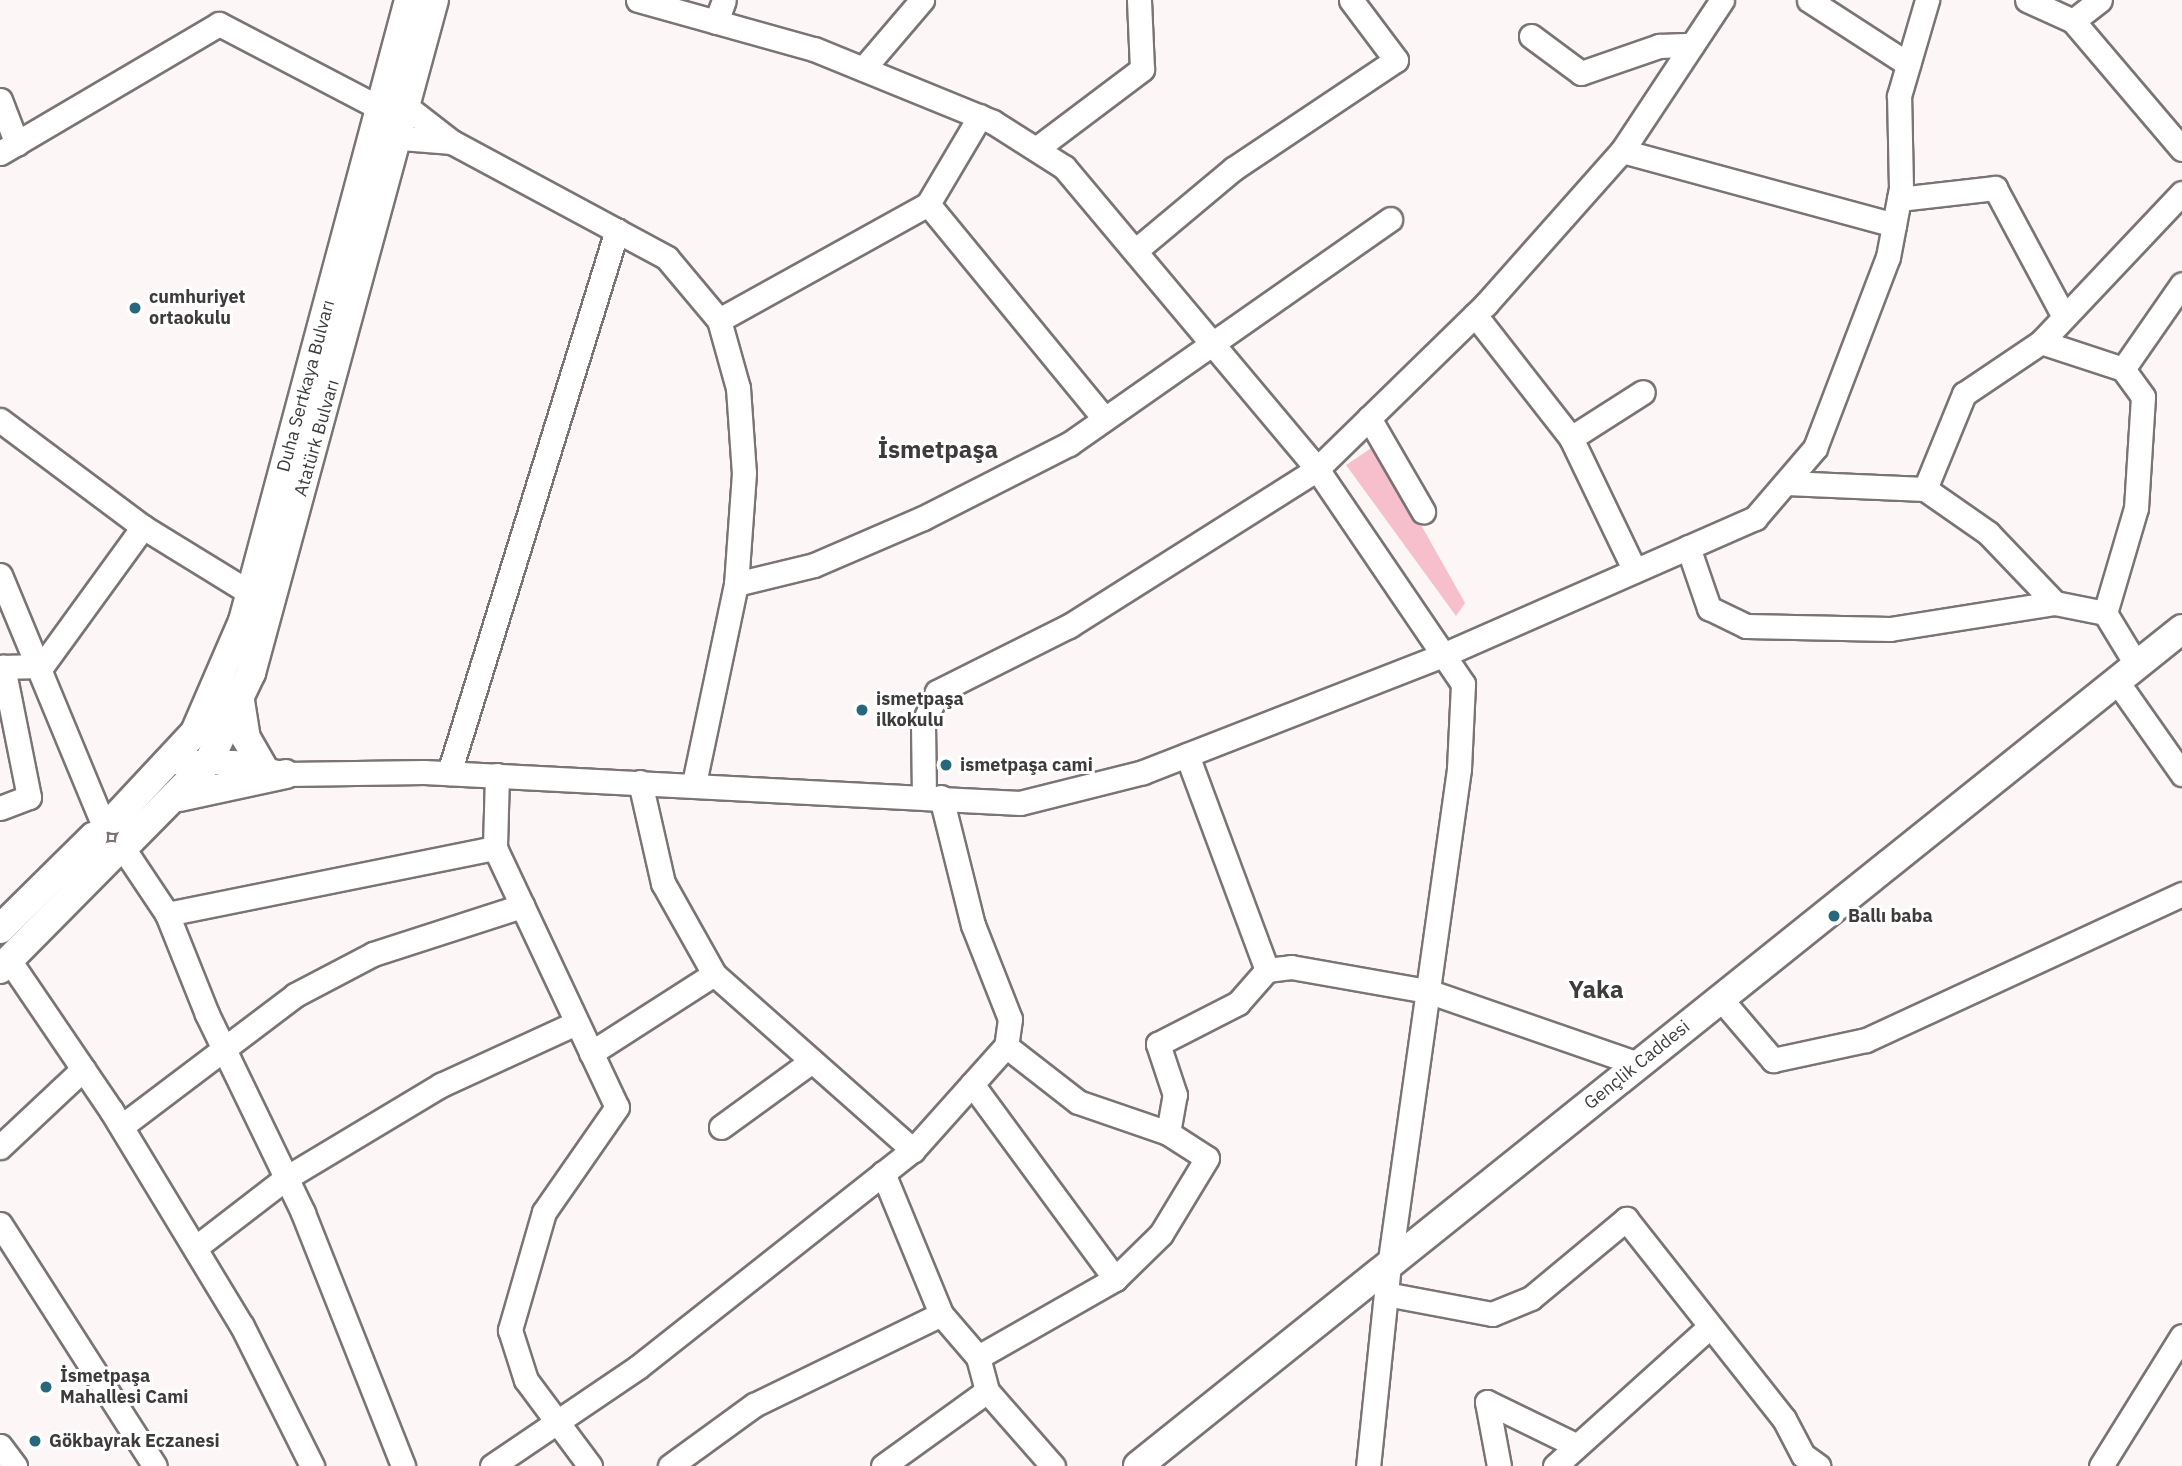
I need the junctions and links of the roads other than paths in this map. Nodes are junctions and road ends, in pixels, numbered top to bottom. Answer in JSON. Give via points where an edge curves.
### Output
{"nodes":[{"id":1,"x":409,"y":0,"type":"edge"},
{"id":2,"x":434,"y":0,"type":"edge"},
{"id":3,"x":638,"y":0,"type":"edge"},
{"id":4,"x":724,"y":0,"type":"edge"},
{"id":5,"x":922,"y":0,"type":"edge"},
{"id":6,"x":1139,"y":0,"type":"edge"},
{"id":7,"x":1351,"y":0,"type":"edge"},
{"id":8,"x":1722,"y":0,"type":"edge"},
{"id":9,"x":1809,"y":0,"type":"edge"},
{"id":10,"x":1927,"y":0,"type":"edge"},
{"id":11,"x":2027,"y":0,"type":"edge"},
{"id":12,"x":2100,"y":0,"type":"edge"},
{"id":13,"x":2073,"y":21,"type":"junction"},
{"id":14,"x":716,"y":22,"type":"junction"},
{"id":15,"x":1531,"y":36,"type":"dead end"},
{"id":16,"x":1692,"y":45,"type":"junction"},
{"id":17,"x":1908,"y":64,"type":"junction"},
{"id":18,"x":863,"y":69,"type":"junction"},
{"id":19,"x":0,"y":100,"type":"edge"},
{"id":20,"x":380,"y":108,"type":"junction"},
{"id":21,"x":408,"y":108,"type":"junction"},
{"id":22,"x":980,"y":116,"type":"junction"},
{"id":23,"x":401,"y":138,"type":"junction"},
{"id":24,"x":452,"y":142,"type":"junction"},
{"id":25,"x":8,"y":149,"type":"edge"},
{"id":26,"x":1036,"y":149,"type":"junction"},
{"id":27,"x":2182,"y":149,"type":"edge"},
{"id":28,"x":1622,"y":151,"type":"junction"},
{"id":29,"x":2182,"y":193,"type":"edge"},
{"id":30,"x":1899,"y":200,"type":"junction"},
{"id":31,"x":928,"y":204,"type":"junction"},
{"id":32,"x":1391,"y":219,"type":"dead end"},
{"id":33,"x":1894,"y":225,"type":"junction"},
{"id":34,"x":617,"y":230,"type":"junction"},
{"id":35,"x":1135,"y":251,"type":"junction"},
{"id":36,"x":2182,"y":284,"type":"edge"},
{"id":37,"x":2062,"y":313,"type":"junction"},
{"id":38,"x":1475,"y":315,"type":"junction"},
{"id":39,"x":719,"y":320,"type":"junction"},
{"id":40,"x":1210,"y":341,"type":"junction"},
{"id":41,"x":2041,"y":342,"type":"junction"},
{"id":42,"x":2123,"y":369,"type":"junction"},
{"id":43,"x":1643,"y":392,"type":"dead end"},
{"id":44,"x":1104,"y":418,"type":"junction"},
{"id":45,"x":1369,"y":418,"type":"junction"},
{"id":46,"x":0,"y":420,"type":"edge"},
{"id":47,"x":1572,"y":438,"type":"junction"},
{"id":48,"x":1317,"y":469,"type":"junction"},
{"id":49,"x":1786,"y":483,"type":"junction"},
{"id":50,"x":1925,"y":489,"type":"junction"},
{"id":51,"x":1423,"y":511,"type":"dead end"},
{"id":52,"x":143,"y":527,"type":"junction"},
{"id":53,"x":1688,"y":547,"type":"junction"},
{"id":54,"x":1634,"y":569,"type":"junction"},
{"id":55,"x":0,"y":575,"type":"edge"},
{"id":56,"x":736,"y":584,"type":"junction"},
{"id":57,"x":252,"y":594,"type":"junction"},
{"id":58,"x":2055,"y":603,"type":"junction"},
{"id":59,"x":2105,"y":613,"type":"junction"},
{"id":60,"x":2182,"y":629,"type":"edge"},
{"id":61,"x":1443,"y":655,"type":"junction"},
{"id":62,"x":42,"y":666,"type":"junction"},
{"id":63,"x":2,"y":667,"type":"edge"},
{"id":64,"x":2126,"y":672,"type":"junction"},
{"id":65,"x":240,"y":701,"type":"junction"},
{"id":66,"x":1187,"y":755,"type":"junction"},
{"id":67,"x":209,"y":761,"type":"junction"},
{"id":68,"x":173,"y":762,"type":"junction"},
{"id":69,"x":274,"y":770,"type":"junction"},
{"id":70,"x":449,"y":773,"type":"junction"},
{"id":71,"x":2182,"y":774,"type":"edge"},
{"id":72,"x":497,"y":775,"type":"junction"},
{"id":73,"x":640,"y":782,"type":"junction"},
{"id":74,"x":694,"y":784,"type":"junction"},
{"id":75,"x":179,"y":797,"type":"junction"},
{"id":76,"x":932,"y":797,"type":"junction"},
{"id":77,"x":0,"y":808,"type":"edge"},
{"id":78,"x":113,"y":837,"type":"junction"},
{"id":79,"x":495,"y":848,"type":"junction"},
{"id":80,"x":2182,"y":894,"type":"edge"},
{"id":81,"x":522,"y":906,"type":"junction"},
{"id":82,"x":167,"y":914,"type":"junction"},
{"id":83,"x":0,"y":929,"type":"edge"},
{"id":84,"x":5,"y":965,"type":"edge"},
{"id":85,"x":1267,"y":970,"type":"junction"},
{"id":86,"x":714,"y":974,"type":"junction"},
{"id":87,"x":1427,"y":991,"type":"junction"},
{"id":88,"x":1720,"y":998,"type":"junction"},
{"id":89,"x":576,"y":1023,"type":"junction"},
{"id":90,"x":1006,"y":1046,"type":"junction"},
{"id":91,"x":224,"y":1049,"type":"junction"},
{"id":92,"x":591,"y":1053,"type":"junction"},
{"id":93,"x":812,"y":1061,"type":"junction"},
{"id":94,"x":1638,"y":1064,"type":"junction"},
{"id":95,"x":83,"y":1069,"type":"junction"},
{"id":96,"x":972,"y":1084,"type":"junction"},
{"id":97,"x":121,"y":1126,"type":"junction"},
{"id":98,"x":721,"y":1127,"type":"dead end"},
{"id":99,"x":1168,"y":1133,"type":"junction"},
{"id":100,"x":0,"y":1147,"type":"edge"},
{"id":101,"x":913,"y":1150,"type":"junction"},
{"id":102,"x":883,"y":1173,"type":"junction"},
{"id":103,"x":286,"y":1178,"type":"junction"},
{"id":104,"x":0,"y":1224,"type":"edge"},
{"id":105,"x":195,"y":1248,"type":"junction"},
{"id":106,"x":1389,"y":1264,"type":"junction"},
{"id":107,"x":1115,"y":1279,"type":"junction"},
{"id":108,"x":1386,"y":1294,"type":"junction"},
{"id":109,"x":941,"y":1314,"type":"junction"},
{"id":110,"x":1707,"y":1329,"type":"junction"},
{"id":111,"x":2182,"y":1336,"type":"edge"},
{"id":112,"x":978,"y":1357,"type":"junction"},
{"id":113,"x":987,"y":1391,"type":"junction"},
{"id":114,"x":558,"y":1422,"type":"junction"},
{"id":115,"x":1575,"y":1445,"type":"junction"},
{"id":116,"x":0,"y":1446,"type":"edge"},
{"id":117,"x":1804,"y":1462,"type":"edge"},
{"id":118,"x":15,"y":1466,"type":"edge"},
{"id":119,"x":155,"y":1466,"type":"edge"},
{"id":120,"x":312,"y":1466,"type":"edge"},
{"id":121,"x":403,"y":1466,"type":"edge"},
{"id":122,"x":492,"y":1466,"type":"edge"},
{"id":123,"x":590,"y":1466,"type":"edge"},
{"id":124,"x":670,"y":1466,"type":"edge"},
{"id":125,"x":883,"y":1466,"type":"edge"},
{"id":126,"x":1053,"y":1466,"type":"edge"},
{"id":127,"x":1138,"y":1466,"type":"edge"},
{"id":128,"x":1368,"y":1466,"type":"edge"},
{"id":129,"x":1499,"y":1466,"type":"edge"},
{"id":130,"x":1555,"y":1466,"type":"edge"},
{"id":131,"x":2101,"y":1466,"type":"edge"}],
"edges":[{"from":1,"to":20,"type":"main road","name":"Duha Sertkaya Bulvarı"},
{"from":2,"to":21,"type":"main road","name":"Atatürk Bulvarı"},
{"from":3,"to":14,"type":"street"},
{"from":4,"to":14,"type":"street"},
{"from":5,"to":18,"type":"street"},
{"from":6,"to":26,"type":"street","via":[[1142,69]]},
{"from":7,"to":35,"type":"street","via":[[1396,60],[1234,169]]},
{"from":8,"to":16,"type":"street"},
{"from":9,"to":17,"type":"street"},
{"from":10,"to":17,"type":"street"},
{"from":11,"to":13,"type":"street"},
{"from":12,"to":13,"type":"street"},
{"from":13,"to":27,"type":"street"},
{"from":14,"to":18,"type":"street"},
{"from":15,"to":16,"type":"street","via":[[1581,73],[1659,46]]},
{"from":16,"to":28,"type":"street"},
{"from":17,"to":30,"type":"street","via":[[1899,96]]},
{"from":18,"to":22,"type":"street"},
{"from":19,"to":25,"type":"street"},
{"from":20,"to":21,"type":"main road"},
{"from":20,"to":23,"type":"main road"},
{"from":20,"to":25,"type":"street","via":[[219,24]]},
{"from":20,"to":57,"type":"main road","name":"Duha Sertkaya Bulvarı"},
{"from":21,"to":23,"type":"main road","name":"Atatürk Bulvarı"},
{"from":21,"to":24,"type":"street"},
{"from":22,"to":26,"type":"street"},
{"from":22,"to":31,"type":"street"},
{"from":23,"to":24,"type":"street"},
{"from":23,"to":65,"type":"main road","name":"Atatürk Bulvarı"},
{"from":24,"to":34,"type":"street"},
{"from":26,"to":35,"type":"street","via":[[1064,167]]},
{"from":28,"to":33,"type":"street"},
{"from":28,"to":38,"type":"street"},
{"from":29,"to":37,"type":"street"},
{"from":30,"to":33,"type":"street"},
{"from":30,"to":37,"type":"street","via":[[1995,188]]},
{"from":31,"to":39,"type":"street"},
{"from":31,"to":44,"type":"street"},
{"from":32,"to":40,"type":"street"},
{"from":33,"to":49,"type":"street","via":[[1888,257],[1815,448]]},
{"from":34,"to":39,"type":"street","via":[[667,258]]},
{"from":34,"to":70,"type":"street"},
{"from":35,"to":40,"type":"street"},
{"from":36,"to":42,"type":"street"},
{"from":37,"to":41,"type":"street"},
{"from":38,"to":45,"type":"street"},
{"from":38,"to":47,"type":"street"},
{"from":39,"to":56,"type":"street","via":[[738,388],[744,473]]},
{"from":40,"to":44,"type":"street"},
{"from":40,"to":48,"type":"street"},
{"from":41,"to":42,"type":"street"},
{"from":41,"to":50,"type":"street","via":[[1964,394]]},
{"from":42,"to":59,"type":"street","via":[[2143,397],[2136,508]]},
{"from":43,"to":47,"type":"street"},
{"from":44,"to":56,"type":"street","via":[[1069,444],[923,518],[814,565]]},
{"from":45,"to":48,"type":"street"},
{"from":45,"to":51,"type":"street"},
{"from":46,"to":52,"type":"street"},
{"from":47,"to":54,"type":"street"},
{"from":48,"to":61,"type":"street"},
{"from":48,"to":76,"type":"street","via":[[1069,626],[937,692],[923,724]]},
{"from":49,"to":50,"type":"street"},
{"from":49,"to":53,"type":"street","via":[[1755,518]]},
{"from":50,"to":58,"type":"street","via":[[1988,533]]},
{"from":52,"to":57,"type":"street"},
{"from":52,"to":62,"type":"street"},
{"from":53,"to":54,"type":"street"},
{"from":53,"to":58,"type":"street","via":[[1709,608],[1746,625],[1890,629]]},
{"from":54,"to":61,"type":"street"},
{"from":55,"to":62,"type":"street"},
{"from":56,"to":74,"type":"street"},
{"from":57,"to":68,"type":"main road","name":"Duha Sertkaya Bulvarı","via":[[212,699]]},
{"from":58,"to":59,"type":"street"},
{"from":59,"to":64,"type":"street"},
{"from":60,"to":64,"type":"main road","name":"Gençlik Caddesi"},
{"from":61,"to":66,"type":"street"},
{"from":61,"to":87,"type":"street","via":[[1463,684],[1461,733]]},
{"from":62,"to":63,"type":"street"},
{"from":62,"to":78,"type":"street"},
{"from":63,"to":77,"type":"street","via":[[29,797]]},
{"from":64,"to":71,"type":"street"},
{"from":64,"to":88,"type":"main road","name":"Gençlik Caddesi"},
{"from":65,"to":67,"type":"main road","name":"Atatürk Bulvarı"},
{"from":65,"to":69,"type":"main road","via":[[250,750]]},
{"from":66,"to":76,"type":"street","via":[[1020,803]]},
{"from":66,"to":85,"type":"street"},
{"from":67,"to":68,"type":"street"},
{"from":67,"to":69,"type":"street"},
{"from":67,"to":75,"type":"main road","name":"Atatürk Bulvarı"},
{"from":68,"to":78,"type":"main road","name":"Duha Sertkaya Bulvarı"},
{"from":69,"to":70,"type":"street"},
{"from":69,"to":75,"type":"main road"},
{"from":70,"to":72,"type":"street"},
{"from":72,"to":73,"type":"street"},
{"from":72,"to":79,"type":"street"},
{"from":73,"to":74,"type":"street"},
{"from":73,"to":86,"type":"street","via":[[663,883]]},
{"from":74,"to":76,"type":"street"},
{"from":75,"to":78,"type":"main road","name":"Atatürk Bulvarı"},
{"from":76,"to":90,"type":"street","via":[[972,925],[1010,1019]]},
{"from":78,"to":82,"type":"street"},
{"from":78,"to":83,"type":"main road","name":"Duha Sertkaya Bulvarı"},
{"from":78,"to":84,"type":"main road","name":"Duha Sertkaya Bulvarı"},
{"from":79,"to":81,"type":"street"},
{"from":79,"to":82,"type":"street"},
{"from":80,"to":88,"type":"street","via":[[1866,1040],[1773,1060]]},
{"from":81,"to":89,"type":"street"},
{"from":81,"to":91,"type":"street","via":[[373,954],[295,995]]},
{"from":82,"to":91,"type":"street"},
{"from":84,"to":95,"type":"street"},
{"from":85,"to":87,"type":"street","via":[[1291,967]]},
{"from":85,"to":99,"type":"street","via":[[1238,1003],[1158,1044],[1175,1096]]},
{"from":86,"to":92,"type":"street"},
{"from":86,"to":93,"type":"street"},
{"from":87,"to":94,"type":"street"},
{"from":87,"to":106,"type":"street"},
{"from":88,"to":94,"type":"main road","name":"Gençlik Caddesi"},
{"from":89,"to":92,"type":"street"},
{"from":89,"to":103,"type":"street","via":[[441,1085]]},
{"from":90,"to":96,"type":"street"},
{"from":90,"to":99,"type":"street","via":[[1079,1102]]},
{"from":91,"to":97,"type":"street"},
{"from":91,"to":103,"type":"street"},
{"from":92,"to":114,"type":"street","via":[[617,1107],[544,1212],[510,1330],[526,1380]]},
{"from":93,"to":98,"type":"street"},
{"from":93,"to":101,"type":"street"},
{"from":94,"to":106,"type":"main road","name":"Gençlik Caddesi"},
{"from":95,"to":97,"type":"street"},
{"from":95,"to":100,"type":"street"},
{"from":96,"to":101,"type":"street"},
{"from":96,"to":107,"type":"street"},
{"from":97,"to":105,"type":"street"},
{"from":99,"to":107,"type":"street","via":[[1207,1158],[1203,1173],[1161,1234]]},
{"from":101,"to":102,"type":"street"},
{"from":102,"to":109,"type":"street"},
{"from":102,"to":114,"type":"street","via":[[638,1367]]},
{"from":103,"to":105,"type":"street"},
{"from":103,"to":121,"type":"street"},
{"from":104,"to":119,"type":"street"},
{"from":105,"to":120,"type":"street"},
{"from":106,"to":108,"type":"street"},
{"from":106,"to":127,"type":"main road","name":"Gençlik Caddesi"},
{"from":107,"to":112,"type":"street"},
{"from":108,"to":110,"type":"street","via":[[1492,1314],[1531,1298],[1626,1219]]},
{"from":108,"to":128,"type":"street"},
{"from":109,"to":112,"type":"street"},
{"from":109,"to":124,"type":"street","via":[[754,1405]]},
{"from":110,"to":115,"type":"street"},
{"from":110,"to":117,"type":"street","via":[[1784,1419]]},
{"from":111,"to":131,"type":"street"},
{"from":112,"to":113,"type":"street"},
{"from":113,"to":125,"type":"street"},
{"from":113,"to":126,"type":"street"},
{"from":114,"to":122,"type":"street"},
{"from":114,"to":123,"type":"street"},
{"from":115,"to":129,"type":"street","via":[[1487,1402]]},
{"from":115,"to":130,"type":"street"},
{"from":116,"to":118,"type":"street"}]}
